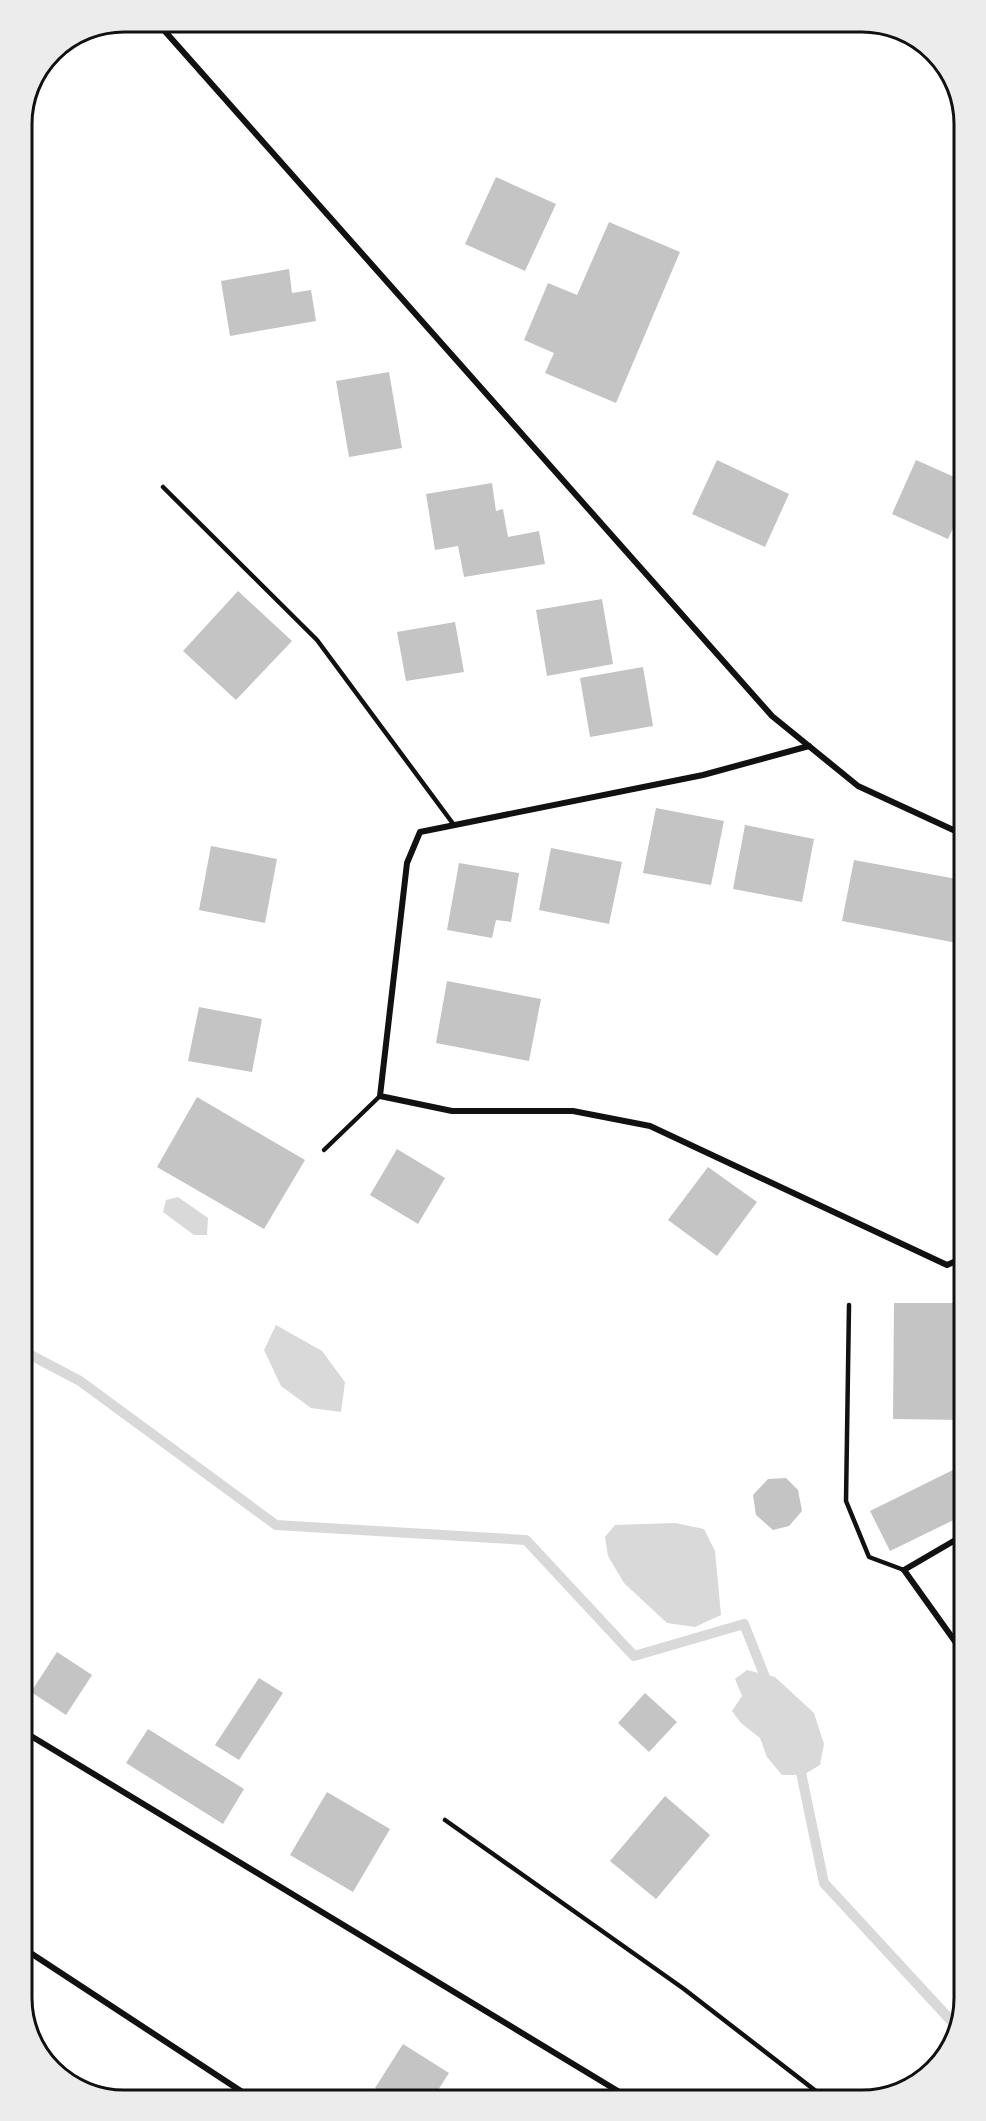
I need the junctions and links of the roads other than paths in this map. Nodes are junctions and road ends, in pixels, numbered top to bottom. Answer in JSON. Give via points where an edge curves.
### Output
{"nodes":[{"id":1,"x":165,"y":31,"type":"edge"},
{"id":2,"x":163,"y":488,"type":"dead end"},
{"id":3,"x":809,"y":746,"type":"junction"},
{"id":4,"x":454,"y":825,"type":"junction"},
{"id":5,"x":954,"y":830,"type":"edge"},
{"id":6,"x":380,"y":1096,"type":"junction"},
{"id":7,"x":324,"y":1150,"type":"dead end"},
{"id":8,"x":954,"y":1262,"type":"edge"},
{"id":9,"x":849,"y":1305,"type":"dead end"},
{"id":10,"x":954,"y":1541,"type":"edge"},
{"id":11,"x":904,"y":1570,"type":"junction"},
{"id":12,"x":954,"y":1640,"type":"edge"},
{"id":13,"x":31,"y":1736,"type":"edge"},
{"id":14,"x":445,"y":1820,"type":"dead end"},
{"id":15,"x":31,"y":1953,"type":"edge"},
{"id":16,"x":238,"y":2089,"type":"edge"},
{"id":17,"x":616,"y":2090,"type":"edge"},
{"id":18,"x":814,"y":2090,"type":"edge"}],
"edges":[{"from":1,"to":3,"type":"street","via":[[772,716]]},
{"from":2,"to":4,"type":"lane","via":[[317,640]]},
{"from":3,"to":4,"type":"street","via":[[704,775]]},
{"from":3,"to":5,"type":"street","via":[[858,786]]},
{"from":4,"to":6,"type":"street","via":[[420,832],[407,863]]},
{"from":6,"to":7,"type":"lane"},
{"from":6,"to":8,"type":"street","via":[[452,1111],[573,1111],[650,1126],[947,1265]]},
{"from":9,"to":11,"type":"lane","via":[[846,1501],[869,1557]]},
{"from":10,"to":11,"type":"street"},
{"from":11,"to":12,"type":"street"},
{"from":13,"to":17,"type":"street"},
{"from":14,"to":18,"type":"lane","via":[[684,1989]]},
{"from":15,"to":16,"type":"street"}]}
